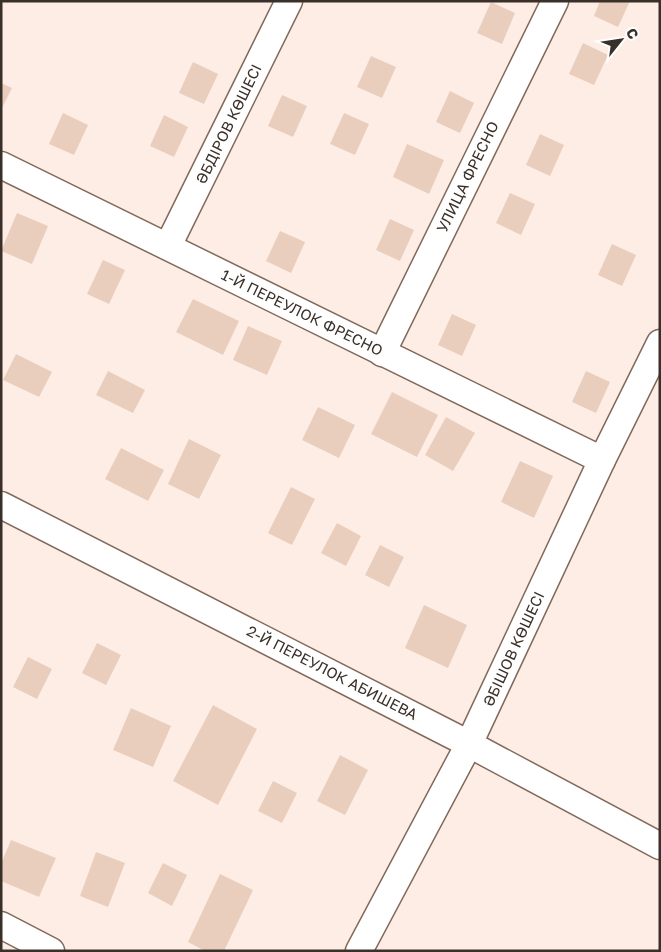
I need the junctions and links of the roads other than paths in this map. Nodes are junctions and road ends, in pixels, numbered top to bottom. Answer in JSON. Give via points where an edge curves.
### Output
{"nodes":[{"id":1,"x":289,"y":1,"type":"edge"},
{"id":2,"x":555,"y":1,"type":"edge"},
{"id":3,"x":1,"y":165,"type":"edge"},
{"id":4,"x":168,"y":246,"type":"junction"},
{"id":5,"x":660,"y":343,"type":"edge"},
{"id":6,"x":382,"y":353,"type":"junction"},
{"id":7,"x":602,"y":460,"type":"junction"},
{"id":8,"x":1,"y":505,"type":"edge"},
{"id":9,"x":469,"y":744,"type":"junction"},
{"id":10,"x":660,"y":846,"type":"edge"},
{"id":11,"x":1,"y":925,"type":"edge"},
{"id":12,"x":51,"y":951,"type":"edge"},
{"id":13,"x":359,"y":951,"type":"edge"}],
"edges":[{"from":1,"to":4,"type":"street","name":"ӘБДІРОВ КӨШЕСІ"},
{"from":2,"to":6,"type":"street","name":"УЛИЦА ФРЕСНО"},
{"from":3,"to":4,"type":"street","name":"1-Й ПЕРЕУЛОК ФРЕСНО"},
{"from":4,"to":6,"type":"street","name":"1-Й ПЕРЕУЛОК ФРЕСНО"},
{"from":5,"to":7,"type":"street","name":"ӘБІШОВ КӨШЕСІ"},
{"from":6,"to":7,"type":"street","name":"1-Й ПЕРЕУЛОК ФРЕСНО"},
{"from":7,"to":9,"type":"street","name":"ӘБІШОВ КӨШЕСІ"},
{"from":8,"to":9,"type":"street","name":"2-Й ПЕРЕУЛОК АБИШЕВА"},
{"from":9,"to":10,"type":"street","name":"2-Й ПЕРЕУЛОК АБИШЕВА"},
{"from":9,"to":13,"type":"street","name":"ӘБІШОВ КӨШЕСІ"},
{"from":11,"to":12,"type":"street"}]}
